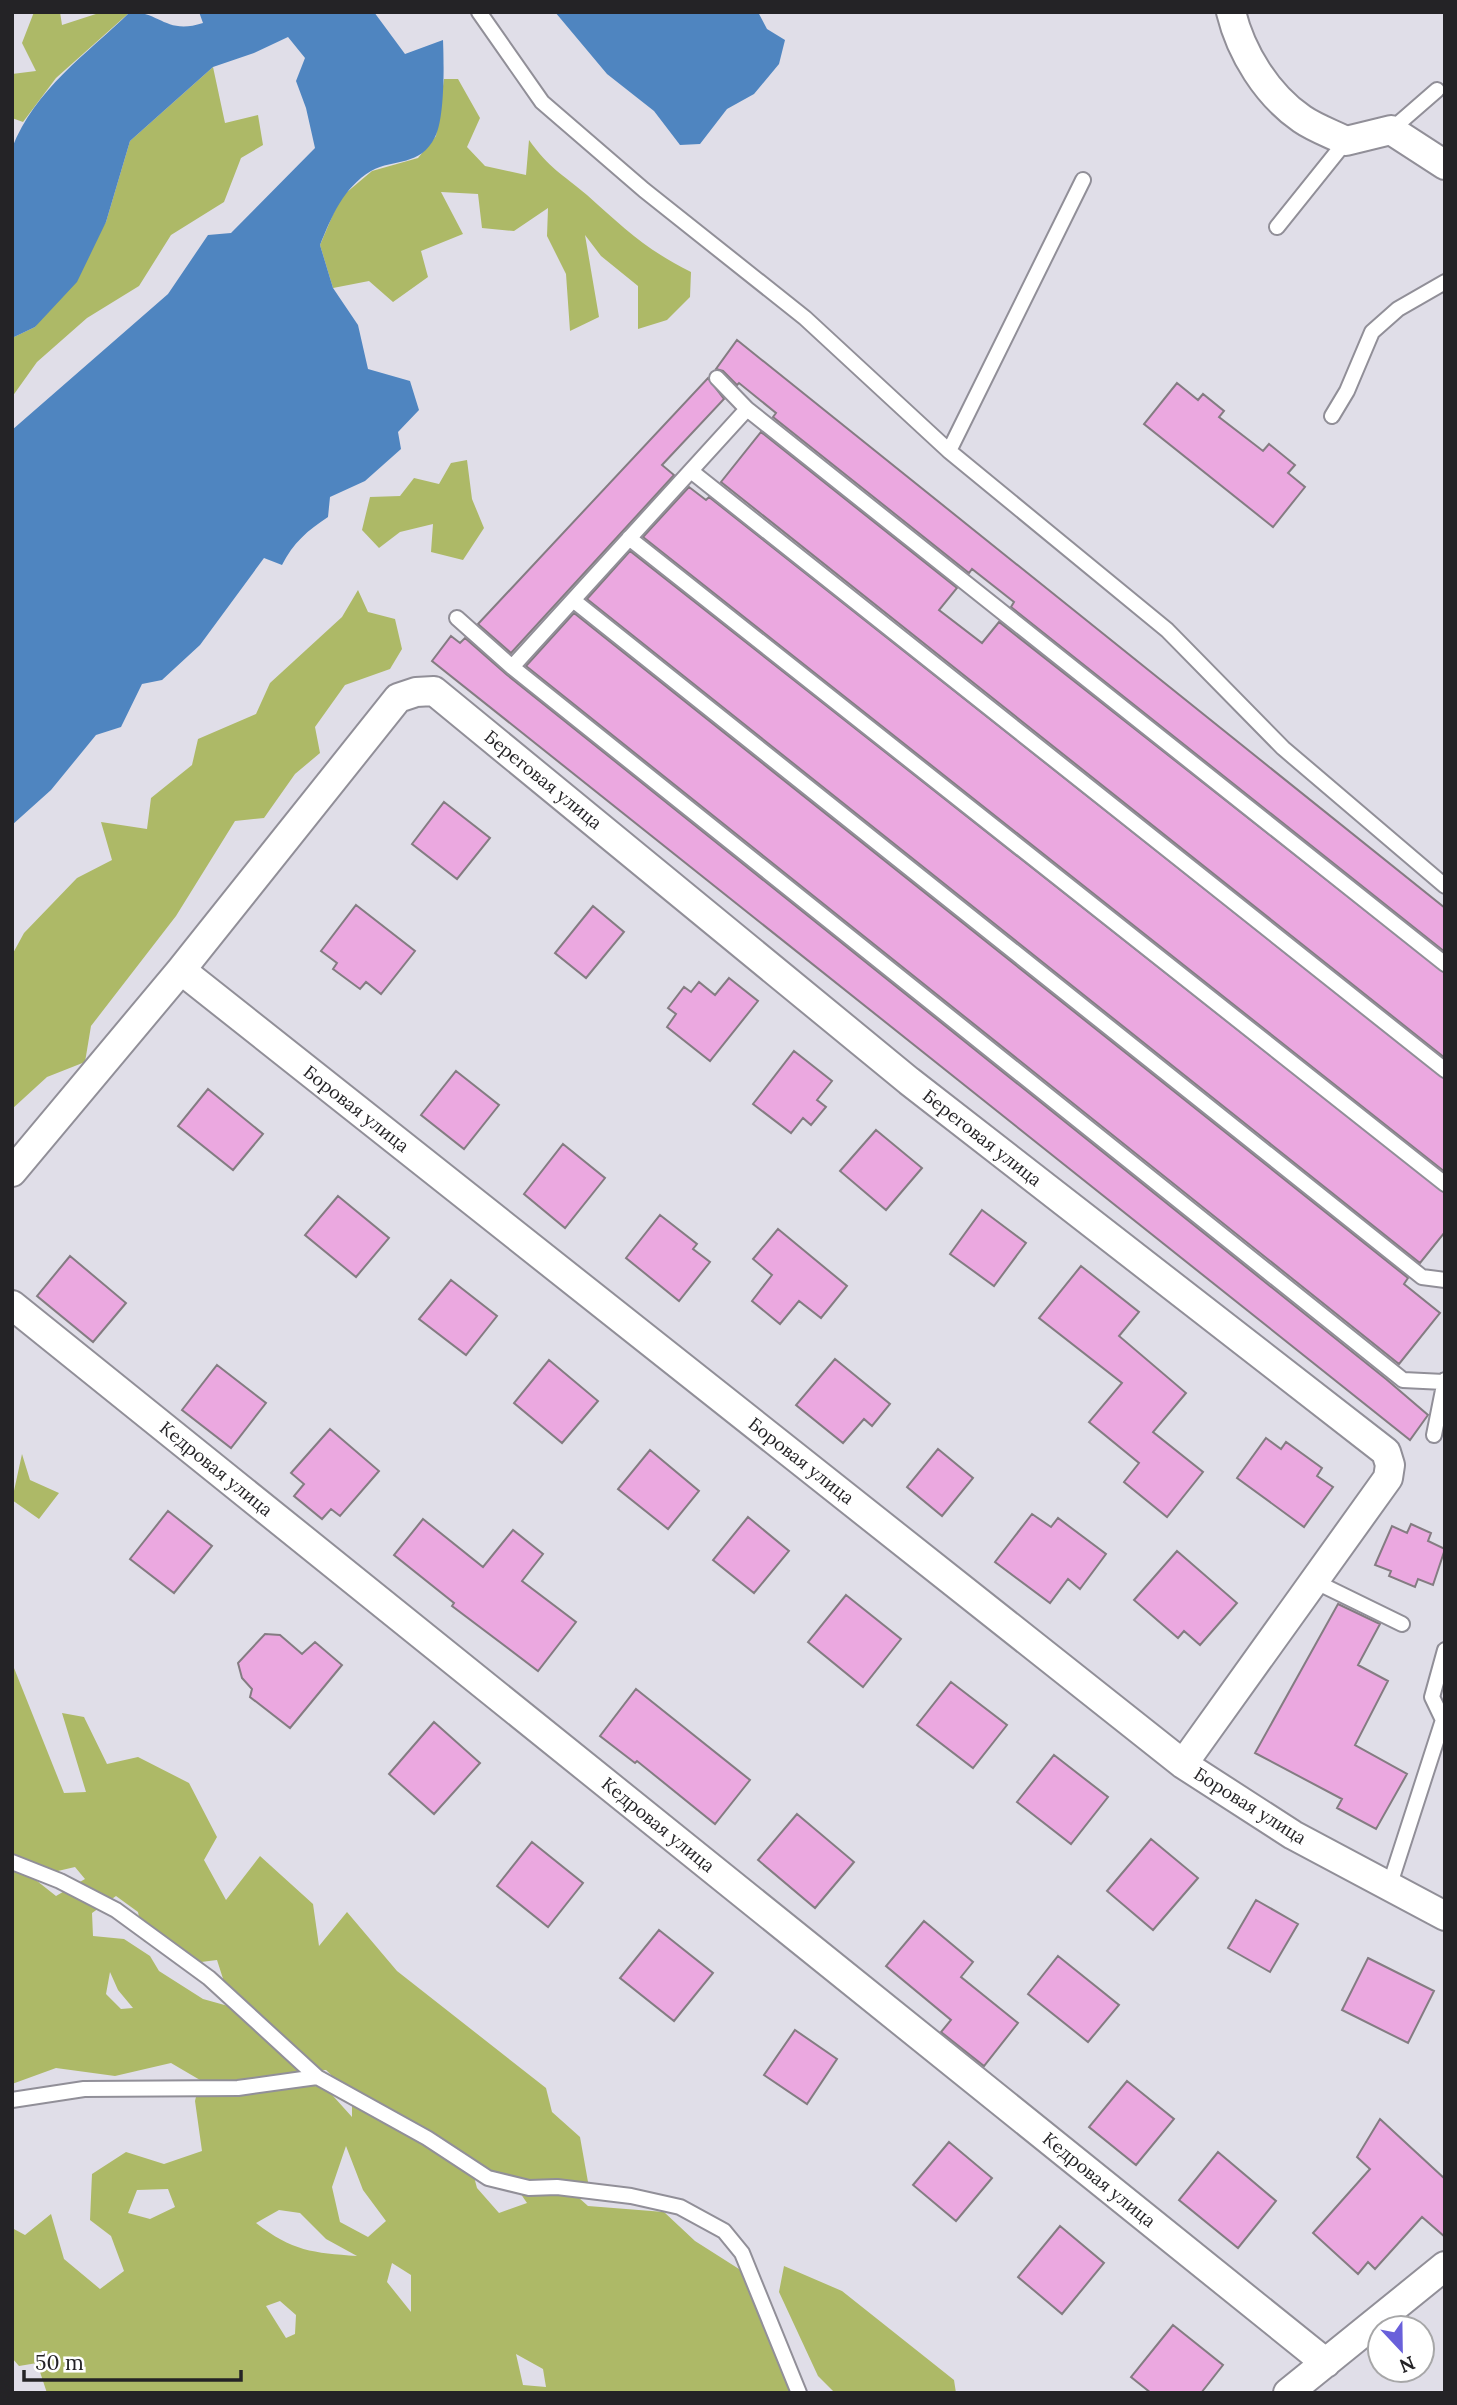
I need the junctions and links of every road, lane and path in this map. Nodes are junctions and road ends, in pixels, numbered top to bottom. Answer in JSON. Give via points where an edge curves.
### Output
{"nodes":[{"id":1,"x":479,"y":12,"type":"edge"},
{"id":2,"x":1231,"y":12,"type":"edge"},
{"id":3,"x":1437,"y":90,"type":"dead end"},
{"id":4,"x":1391,"y":130,"type":"junction"},
{"id":5,"x":1346,"y":141,"type":"junction"},
{"id":6,"x":1445,"y":165,"type":"edge"},
{"id":7,"x":1083,"y":180,"type":"dead end"},
{"id":8,"x":1277,"y":227,"type":"dead end"},
{"id":9,"x":1445,"y":282,"type":"edge"},
{"id":10,"x":717,"y":379,"type":"dead end"},
{"id":11,"x":747,"y":408,"type":"junction"},
{"id":12,"x":1332,"y":416,"type":"dead end"},
{"id":13,"x":950,"y":451,"type":"junction"},
{"id":14,"x":691,"y":471,"type":"junction"},
{"id":15,"x":629,"y":538,"type":"junction"},
{"id":16,"x":573,"y":600,"type":"junction"},
{"id":17,"x":457,"y":618,"type":"dead end"},
{"id":18,"x":512,"y":667,"type":"junction"},
{"id":19,"x":1445,"y":886,"type":"edge"},
{"id":20,"x":1445,"y":964,"type":"edge"},
{"id":21,"x":181,"y":970,"type":"junction"},
{"id":22,"x":1445,"y":1070,"type":"edge"},
{"id":23,"x":12,"y":1172,"type":"edge"},
{"id":24,"x":1445,"y":1184,"type":"edge"},
{"id":25,"x":1445,"y":1280,"type":"edge"},
{"id":26,"x":12,"y":1305,"type":"edge"},
{"id":27,"x":1445,"y":1381,"type":"edge"},
{"id":28,"x":1434,"y":1435,"type":"dead end"},
{"id":29,"x":1314,"y":1581,"type":"junction"},
{"id":30,"x":1402,"y":1624,"type":"dead end"},
{"id":31,"x":1445,"y":1650,"type":"edge"},
{"id":32,"x":1444,"y":1720,"type":"edge"},
{"id":33,"x":1183,"y":1764,"type":"junction"},
{"id":34,"x":12,"y":1862,"type":"edge"},
{"id":35,"x":1389,"y":1887,"type":"junction"},
{"id":36,"x":1445,"y":1916,"type":"edge"},
{"id":37,"x":317,"y":2077,"type":"junction"},
{"id":38,"x":12,"y":2100,"type":"edge"},
{"id":39,"x":1445,"y":2266,"type":"edge"},
{"id":40,"x":1326,"y":2362,"type":"junction"},
{"id":41,"x":799,"y":2393,"type":"edge"},
{"id":42,"x":1288,"y":2393,"type":"edge"}],
"edges":[{"from":1,"to":13,"type":"lane","via":[[542,102],[644,190],[805,317]]},
{"from":2,"to":5,"type":"street","via":[[1235,30],[1269,90],[1303,120]]},
{"from":3,"to":4,"type":"lane"},
{"from":4,"to":5,"type":"street"},
{"from":4,"to":6,"type":"street"},
{"from":5,"to":8,"type":"lane"},
{"from":7,"to":13,"type":"lane"},
{"from":9,"to":12,"type":"lane","via":[[1398,309],[1372,332]]},
{"from":10,"to":11,"type":"lane"},
{"from":11,"to":14,"type":"lane"},
{"from":11,"to":20,"type":"lane"},
{"from":13,"to":19,"type":"lane","via":[[1167,630],[1283,748]]},
{"from":14,"to":15,"type":"lane"},
{"from":14,"to":22,"type":"lane"},
{"from":15,"to":16,"type":"lane"},
{"from":15,"to":24,"type":"lane"},
{"from":16,"to":18,"type":"lane"},
{"from":16,"to":25,"type":"lane","via":[[1422,1277]]},
{"from":17,"to":18,"type":"lane"},
{"from":18,"to":27,"type":"lane","via":[[1403,1380]]},
{"from":21,"to":23,"type":"street"},
{"from":21,"to":29,"type":"street","name":"Береговая улица","via":[[398,698],[434,691],[909,1081],[1386,1452],[1388,1478]]},
{"from":21,"to":33,"type":"street","name":"Боровая улица"},
{"from":26,"to":40,"type":"street","name":"Кедровая улица"},
{"from":27,"to":28,"type":"lane"},
{"from":29,"to":30,"type":"lane"},
{"from":29,"to":33,"type":"street","name":"Береговая улица"},
{"from":31,"to":32,"type":"lane","via":[[1432,1698]]},
{"from":32,"to":35,"type":"lane"},
{"from":33,"to":35,"type":"street","name":"Боровая улица","via":[[1293,1835]]},
{"from":34,"to":37,"type":"lane","via":[[116,1910],[209,1978]]},
{"from":35,"to":36,"type":"street","name":"Боровая улица"},
{"from":37,"to":38,"type":"lane","via":[[238,2088],[84,2089]]},
{"from":37,"to":41,"type":"lane","via":[[488,2178],[529,2189],[557,2187],[680,2207],[724,2231],[748,2265]]},
{"from":39,"to":40,"type":"street"},
{"from":40,"to":42,"type":"street"}]}
